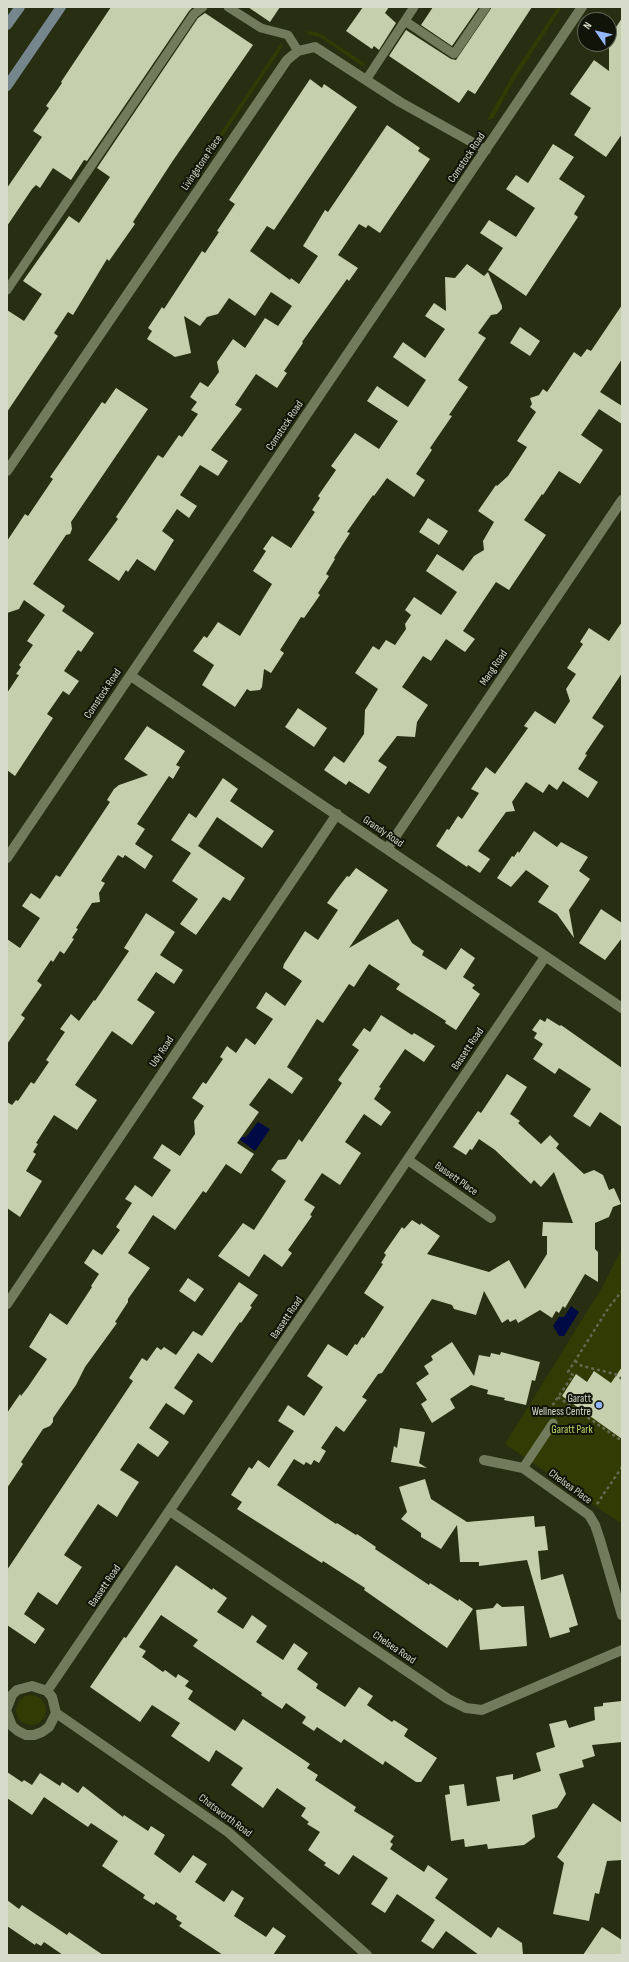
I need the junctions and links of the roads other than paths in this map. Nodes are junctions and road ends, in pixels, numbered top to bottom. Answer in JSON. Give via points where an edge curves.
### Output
{"nodes":[{"id":1,"x":20,"y":7,"type":"edge"},
{"id":2,"x":61,"y":7,"type":"edge"},
{"id":3,"x":203,"y":7,"type":"edge"},
{"id":4,"x":228,"y":7,"type":"edge"},
{"id":5,"x":414,"y":7,"type":"edge"},
{"id":6,"x":486,"y":7,"type":"edge"},
{"id":7,"x":582,"y":7,"type":"edge"},
{"id":8,"x":405,"y":20,"type":"junction"},
{"id":9,"x":7,"y":26,"type":"edge"},
{"id":10,"x":298,"y":51,"type":"junction"},
{"id":11,"x":366,"y":80,"type":"junction"},
{"id":12,"x":7,"y":86,"type":"edge"},
{"id":13,"x":486,"y":150,"type":"junction"},
{"id":14,"x":7,"y":290,"type":"edge"},
{"id":15,"x":8,"y":466,"type":"edge"},
{"id":16,"x":622,"y":500,"type":"edge"},
{"id":17,"x":131,"y":676,"type":"junction"},
{"id":18,"x":337,"y":814,"type":"junction"},
{"id":19,"x":387,"y":848,"type":"junction"},
{"id":20,"x":7,"y":858,"type":"edge"},
{"id":21,"x":545,"y":957,"type":"junction"},
{"id":22,"x":622,"y":1008,"type":"edge"},
{"id":23,"x":408,"y":1160,"type":"junction"},
{"id":24,"x":491,"y":1218,"type":"dead end"},
{"id":25,"x":7,"y":1304,"type":"edge"},
{"id":26,"x":553,"y":1423,"type":"road end"},
{"id":27,"x":484,"y":1460,"type":"dead end"},
{"id":28,"x":523,"y":1468,"type":"junction"},
{"id":29,"x":170,"y":1511,"type":"junction"},
{"id":30,"x":622,"y":1615,"type":"edge"},
{"id":31,"x":622,"y":1650,"type":"edge"},
{"id":32,"x":47,"y":1692,"type":"junction"},
{"id":33,"x":7,"y":1708,"type":"edge"},
{"id":34,"x":7,"y":1713,"type":"edge"},
{"id":35,"x":56,"y":1713,"type":"junction"},
{"id":36,"x":367,"y":1955,"type":"edge"}],
"edges":[{"from":1,"to":9,"type":"main road"},
{"from":2,"to":12,"type":"main road"},
{"from":3,"to":14,"type":"lane","via":[[194,14]]},
{"from":4,"to":10,"type":"lane","via":[[261,28],[288,35]]},
{"from":5,"to":8,"type":"lane"},
{"from":6,"to":8,"type":"lane","via":[[454,54]]},
{"from":7,"to":13,"type":"street","name":"Comstock Road"},
{"from":8,"to":11,"type":"lane"},
{"from":10,"to":11,"type":"street","via":[[315,47]]},
{"from":10,"to":15,"type":"street","name":"Livingstone Place","via":[[287,60]]},
{"from":11,"to":13,"type":"street"},
{"from":13,"to":17,"type":"street","name":"Comstock Road"},
{"from":16,"to":19,"type":"street","name":"Mang Road"},
{"from":17,"to":18,"type":"street","name":"Grandy Road"},
{"from":17,"to":20,"type":"street","name":"Comstock Road"},
{"from":18,"to":19,"type":"street","name":"Grandy Road"},
{"from":18,"to":25,"type":"street","name":"Udy Road"},
{"from":19,"to":21,"type":"street","name":"Grandy Road"},
{"from":21,"to":22,"type":"street","name":"Grandy Road"},
{"from":21,"to":23,"type":"street","name":"Bassett Road"},
{"from":23,"to":24,"type":"street","name":"Bassett Place"},
{"from":23,"to":29,"type":"street","name":"Bassett Road"},
{"from":26,"to":28,"type":"lane"},
{"from":27,"to":28,"type":"street","name":"Chelsea Place"},
{"from":28,"to":30,"type":"street","name":"Chelsea Place","via":[[589,1515],[595,1524]]},
{"from":29,"to":31,"type":"street","name":"Chelsea Road","via":[[448,1699],[466,1708],[482,1710]]},
{"from":29,"to":32,"type":"street","name":"Bassett Road"},
{"from":32,"to":33,"type":"street","via":[[40,1687],[17,1690]]},
{"from":32,"to":35,"type":"street","via":[[52,1697]]},
{"from":34,"to":35,"type":"street","via":[[12,1726],[18,1731],[34,1735],[49,1727]]},
{"from":35,"to":36,"type":"street","name":"Chatsworth Road","via":[[228,1832]]}]}
